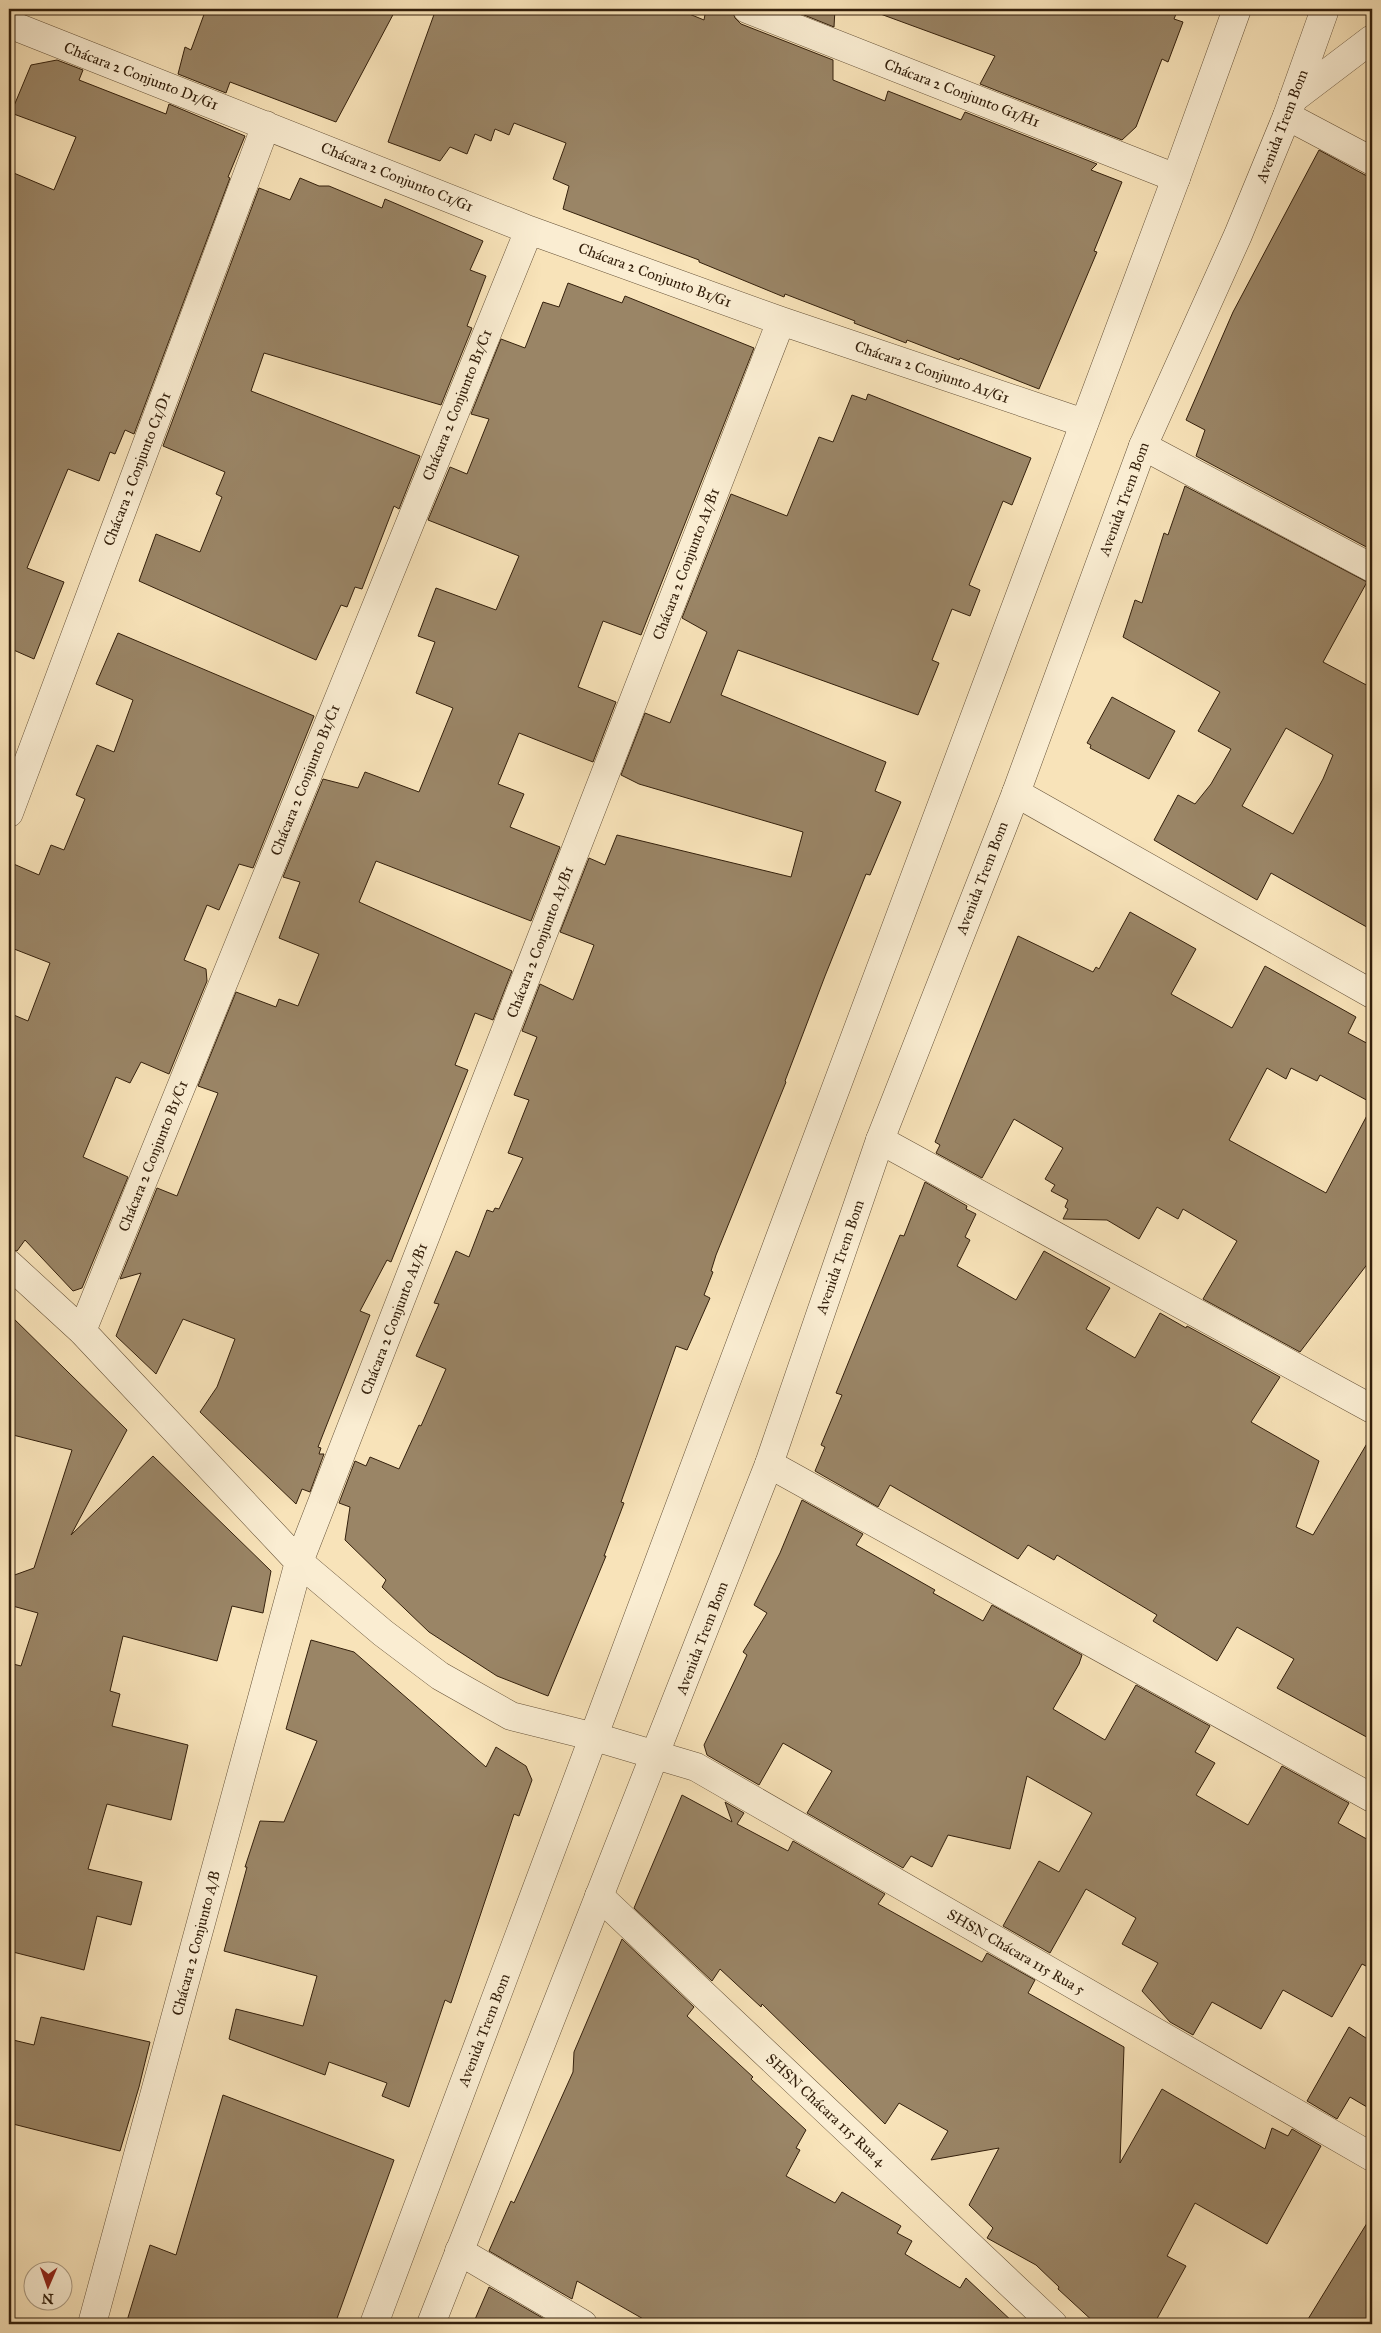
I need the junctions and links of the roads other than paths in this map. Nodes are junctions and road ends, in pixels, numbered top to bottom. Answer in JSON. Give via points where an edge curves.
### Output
{"nodes":[{"id":1,"x":747,"y":9,"type":"edge"},
{"id":2,"x":1237,"y":9,"type":"edge"},
{"id":3,"x":1322,"y":9,"type":"edge"},
{"id":4,"x":11,"y":31,"type":"edge"},
{"id":5,"x":1372,"y":39,"type":"edge"},
{"id":6,"x":1290,"y":108,"type":"junction"},
{"id":7,"x":266,"y":125,"type":"junction"},
{"id":8,"x":1372,"y":160,"type":"edge"},
{"id":9,"x":1176,"y":178,"type":"junction"},
{"id":10,"x":529,"y":230,"type":"junction"},
{"id":11,"x":781,"y":321,"type":"junction"},
{"id":12,"x":1084,"y":424,"type":"junction"},
{"id":13,"x":1143,"y":446,"type":"junction"},
{"id":14,"x":1372,"y":568,"type":"edge"},
{"id":15,"x":1016,"y":793,"type":"junction"},
{"id":16,"x":9,"y":813,"type":"edge"},
{"id":17,"x":1372,"y":994,"type":"edge"},
{"id":18,"x":880,"y":1140,"type":"junction"},
{"id":19,"x":9,"y":1264,"type":"edge"},
{"id":20,"x":82,"y":1331,"type":"junction"},
{"id":21,"x":1372,"y":1409,"type":"edge"},
{"id":22,"x":769,"y":1464,"type":"junction"},
{"id":23,"x":300,"y":1562,"type":"junction"},
{"id":24,"x":595,"y":1737,"type":"junction"},
{"id":25,"x":656,"y":1754,"type":"junction"},
{"id":26,"x":1372,"y":1798,"type":"edge"},
{"id":27,"x":599,"y":1896,"type":"junction"},
{"id":28,"x":1372,"y":2157,"type":"edge"},
{"id":29,"x":459,"y":2251,"type":"junction"},
{"id":30,"x":92,"y":2324,"type":"edge"},
{"id":31,"x":374,"y":2324,"type":"edge"},
{"id":32,"x":431,"y":2324,"type":"edge"},
{"id":33,"x":583,"y":2324,"type":"edge"},
{"id":34,"x":1053,"y":2324,"type":"edge"}],
"edges":[{"from":1,"to":9,"type":"street","name":"Chácara 2 Conjunto G1/H1"},
{"from":2,"to":9,"type":"street","name":"Avenida Trem Bom"},
{"from":3,"to":6,"type":"street","name":"Avenida Trem Bom","via":[[1324,12]]},
{"from":4,"to":7,"type":"street","name":"Chácara 2 Conjunto D1/G1"},
{"from":5,"to":6,"type":"street"},
{"from":6,"to":8,"type":"street"},
{"from":6,"to":13,"type":"street","name":"Avenida Trem Bom","via":[[1238,235]]},
{"from":7,"to":10,"type":"street","name":"Chácara 2 Conjunto C1/G1"},
{"from":7,"to":16,"type":"street","name":"Chácara 2 Conjunto C1/D1"},
{"from":9,"to":12,"type":"street","name":"Avenida Trem Bom"},
{"from":10,"to":11,"type":"street","name":"Chácara 2 Conjunto B1/G1"},
{"from":10,"to":20,"type":"street","name":"Chácara 2 Conjunto B1/C1"},
{"from":11,"to":12,"type":"street","name":"Chácara 2 Conjunto A1/G1"},
{"from":11,"to":23,"type":"street","name":"Chácara 2 Conjunto A1/B1"},
{"from":12,"to":24,"type":"street","name":"Avenida Trem Bom"},
{"from":13,"to":14,"type":"street"},
{"from":13,"to":15,"type":"street","name":"Avenida Trem Bom"},
{"from":15,"to":17,"type":"street"},
{"from":15,"to":18,"type":"street","name":"Avenida Trem Bom"},
{"from":18,"to":21,"type":"street"},
{"from":18,"to":22,"type":"street","name":"Avenida Trem Bom"},
{"from":19,"to":20,"type":"street"},
{"from":20,"to":23,"type":"street"},
{"from":22,"to":25,"type":"street","name":"Avenida Trem Bom"},
{"from":22,"to":26,"type":"street"},
{"from":23,"to":24,"type":"street","via":[[383,1633],[440,1676],[511,1716]]},
{"from":23,"to":30,"type":"street","name":"Chácara 2 Conjunto A/B"},
{"from":24,"to":25,"type":"street"},
{"from":24,"to":31,"type":"street","name":"Avenida Trem Bom"},
{"from":25,"to":27,"type":"street","name":"Avenida Trem Bom"},
{"from":25,"to":28,"type":"street","name":"SHSN Chácara 115 Rua 5","via":[[696,1767]]},
{"from":27,"to":29,"type":"street","name":"Avenida Trem Bom"},
{"from":27,"to":34,"type":"street","name":"SHSN Chácara 115 Rua 4"},
{"from":29,"to":32,"type":"street","name":"Avenida Trem Bom"},
{"from":29,"to":33,"type":"street"}]}
